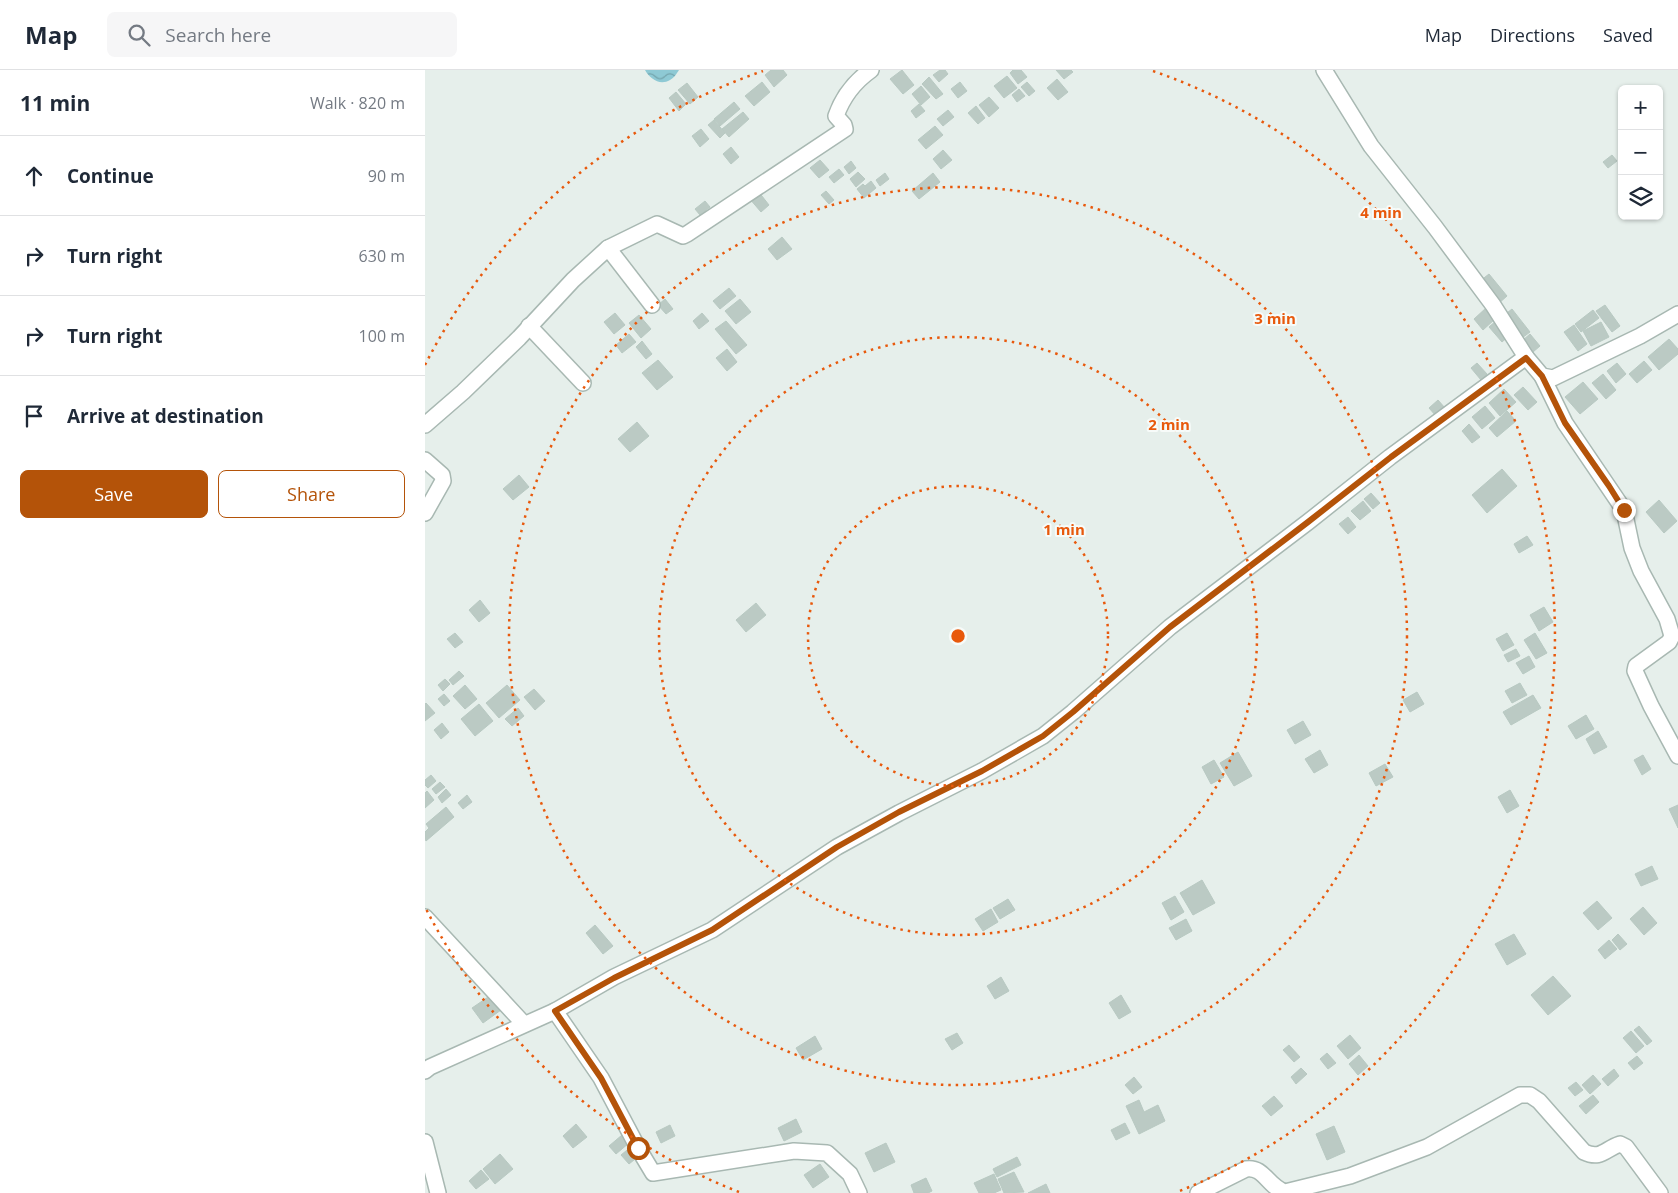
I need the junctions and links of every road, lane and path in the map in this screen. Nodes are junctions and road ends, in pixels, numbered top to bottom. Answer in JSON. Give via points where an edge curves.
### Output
{"nodes":[{"id":1,"x":871,"y":70,"type":"edge"},
{"id":2,"x":1324,"y":70,"type":"edge"},
{"id":3,"x":608,"y":248,"type":"junction"},
{"id":4,"x":652,"y":305,"type":"dead end"},
{"id":5,"x":1678,"y":314,"type":"edge"},
{"id":6,"x":529,"y":326,"type":"junction"},
{"id":7,"x":1526,"y":358,"type":"junction"},
{"id":8,"x":1542,"y":376,"type":"junction"},
{"id":9,"x":583,"y":383,"type":"dead end"},
{"id":10,"x":425,"y":425,"type":"edge"},
{"id":11,"x":425,"y":460,"type":"edge"},
{"id":12,"x":425,"y":513,"type":"edge"},
{"id":13,"x":1678,"y":756,"type":"edge"},
{"id":14,"x":425,"y":917,"type":"edge"},
{"id":15,"x":555,"y":1011,"type":"junction"},
{"id":16,"x":524,"y":1024,"type":"junction"},
{"id":17,"x":425,"y":1071,"type":"edge"},
{"id":18,"x":425,"y":1142,"type":"edge"},
{"id":19,"x":438,"y":1193,"type":"edge"},
{"id":20,"x":859,"y":1193,"type":"edge"},
{"id":21,"x":1198,"y":1193,"type":"edge"},
{"id":22,"x":1660,"y":1193,"type":"edge"}],
"edges":[{"from":1,"to":3,"type":"street","via":[[841,102],[836,116],[845,127],[841,132],[683,236],[657,224]]},
{"from":2,"to":7,"type":"street","via":[[1371,146],[1493,305]]},
{"from":3,"to":4,"type":"street"},
{"from":3,"to":6,"type":"street"},
{"from":5,"to":8,"type":"street","via":[[1562,375],[1553,378]]},
{"from":6,"to":9,"type":"street"},
{"from":6,"to":10,"type":"street"},
{"from":7,"to":8,"type":"street"},
{"from":7,"to":15,"type":"street","via":[[1170,627],[1043,736],[837,847],[712,930]]},
{"from":8,"to":13,"type":"street","via":[[1565,423],[1624,510],[1632,548],[1667,619],[1672,636],[1669,642],[1635,670]]},
{"from":11,"to":12,"type":"street","via":[[442,475],[443,481]]},
{"from":14,"to":16,"type":"street"},
{"from":15,"to":16,"type":"street"},
{"from":15,"to":20,"type":"street","via":[[601,1078],[653,1172],[795,1151],[827,1153],[850,1174]]},
{"from":16,"to":17,"type":"street"},
{"from":18,"to":19,"type":"street"},
{"from":21,"to":22,"type":"street","via":[[1252,1168],[1277,1190],[1285,1192],[1350,1176],[1427,1147],[1520,1095],[1530,1094],[1591,1156],[1598,1156],[1620,1144],[1626,1147]]}]}
